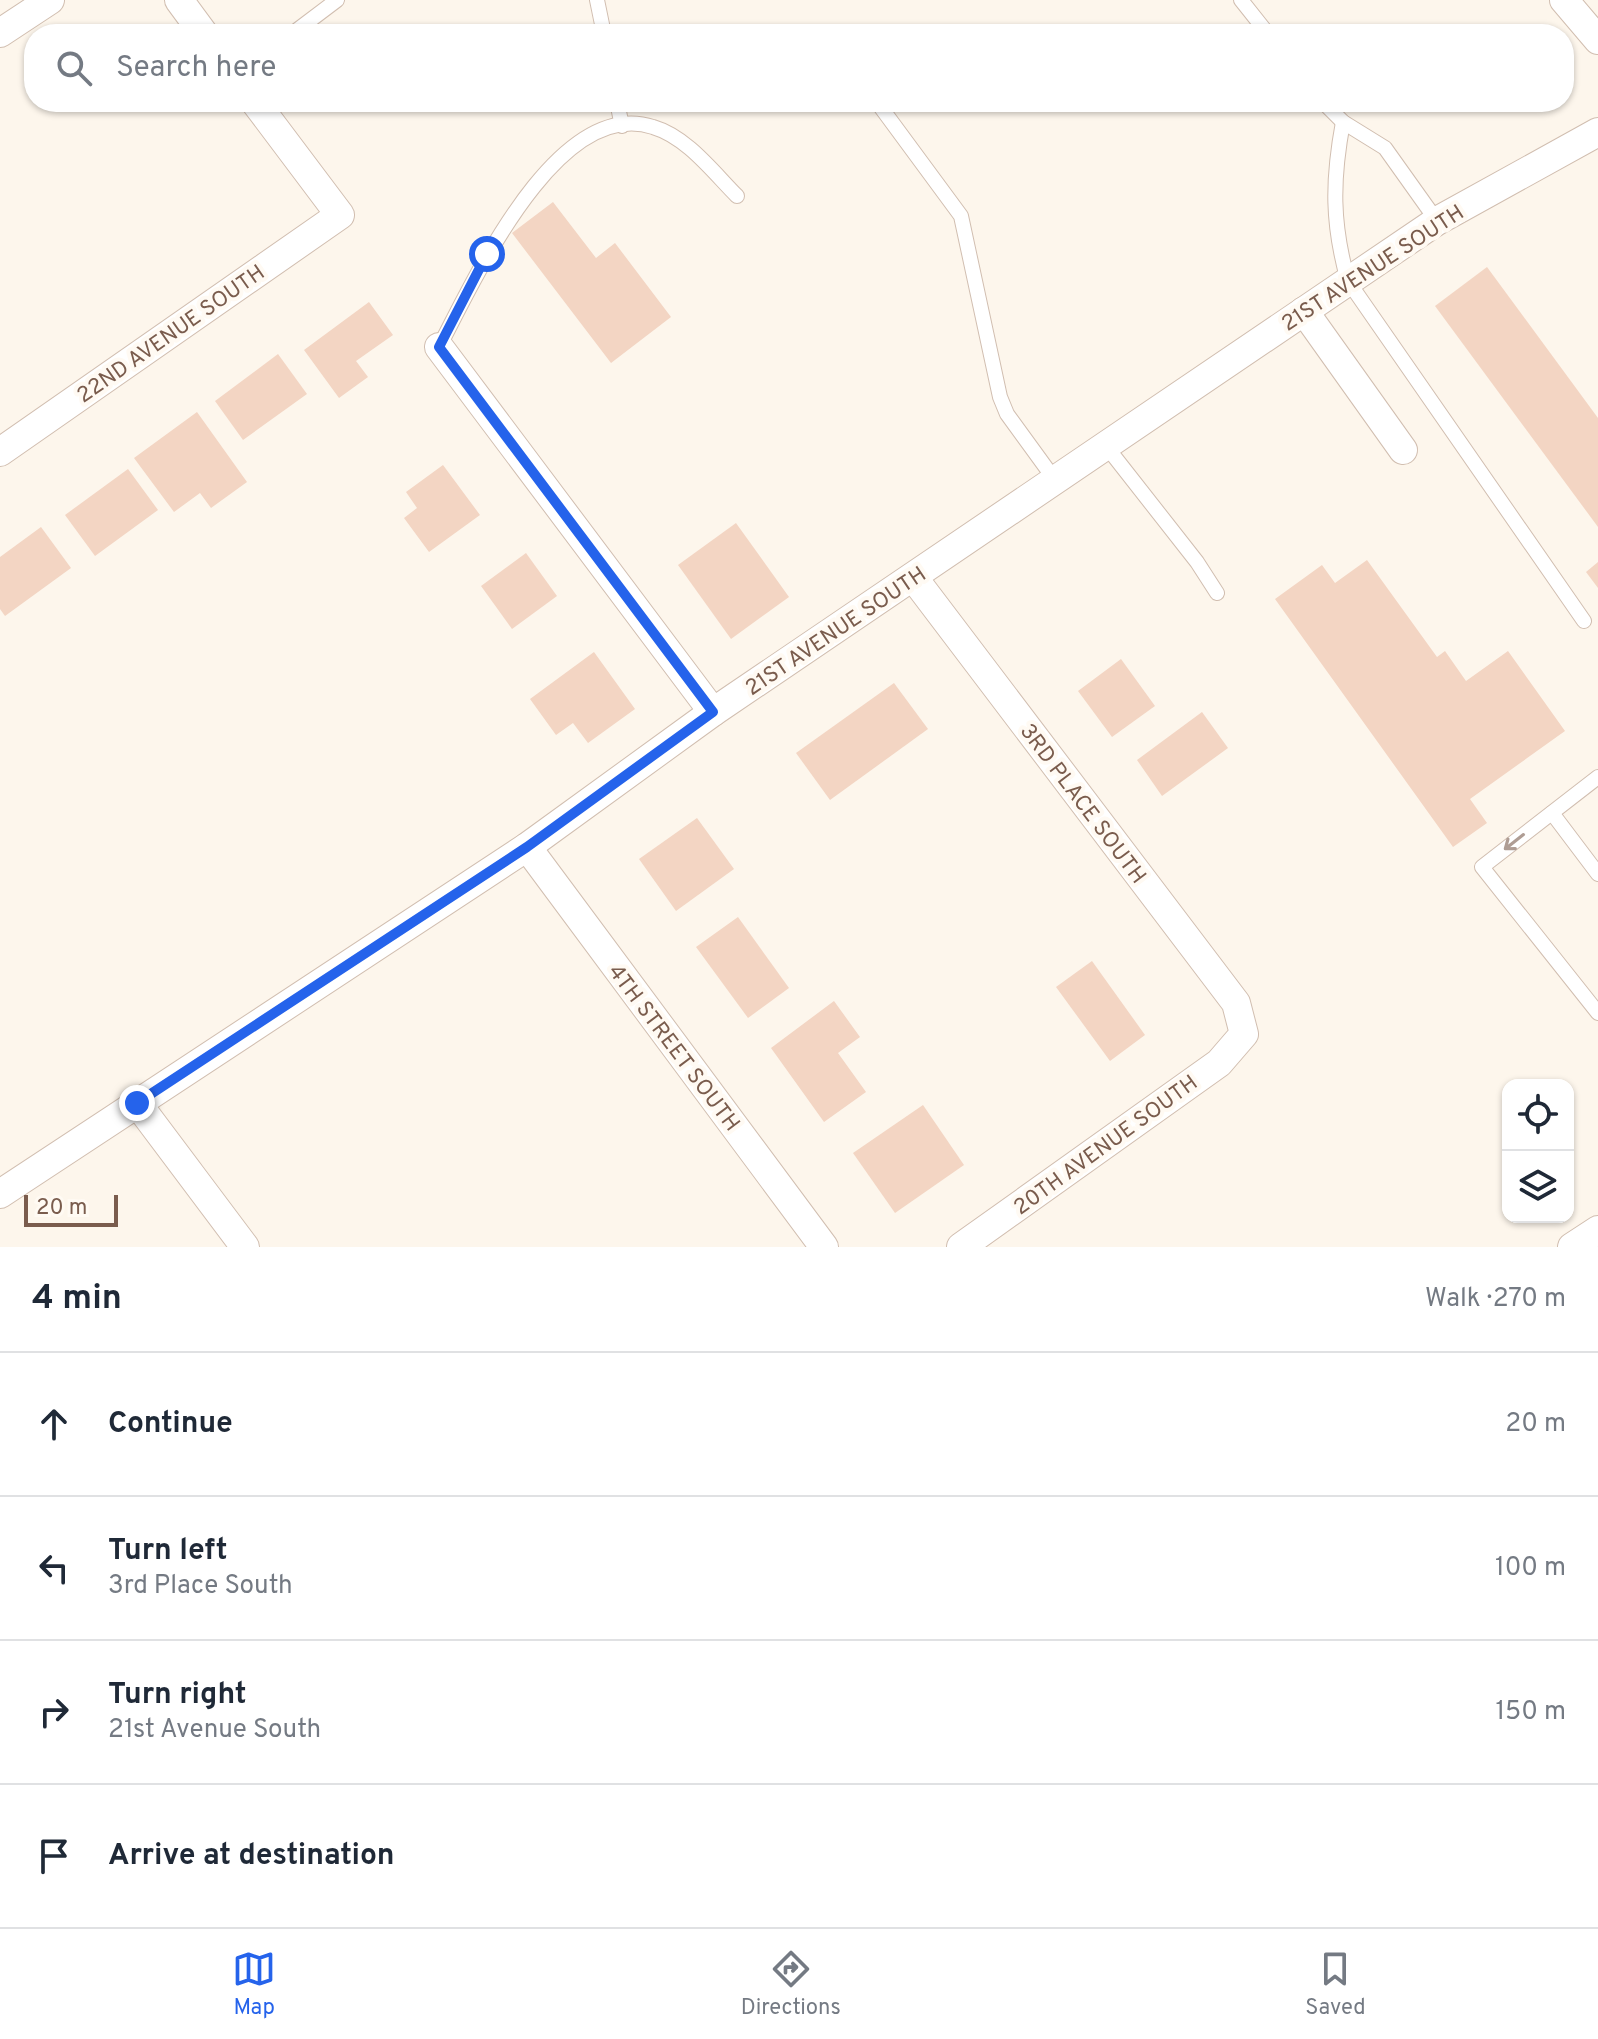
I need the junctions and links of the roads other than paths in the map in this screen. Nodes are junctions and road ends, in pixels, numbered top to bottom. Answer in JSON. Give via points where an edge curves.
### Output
{"nodes":[{"id":1,"x":50,"y":0,"type":"edge"},
{"id":2,"x":179,"y":0,"type":"edge"},
{"id":3,"x":337,"y":0,"type":"edge"},
{"id":4,"x":597,"y":0,"type":"edge"},
{"id":5,"x":1241,"y":0,"type":"edge"},
{"id":6,"x":1564,"y":0,"type":"edge"},
{"id":7,"x":197,"y":24,"type":"edge"},
{"id":8,"x":305,"y":24,"type":"edge"},
{"id":9,"x":602,"y":24,"type":"edge"},
{"id":10,"x":1260,"y":24,"type":"edge"},
{"id":11,"x":0,"y":33,"type":"edge"},
{"id":12,"x":1598,"y":40,"type":"edge"},
{"id":13,"x":263,"y":112,"type":"edge"},
{"id":14,"x":619,"y":112,"type":"edge"},
{"id":15,"x":884,"y":112,"type":"edge"},
{"id":16,"x":1333,"y":112,"type":"edge"},
{"id":17,"x":1343,"y":122,"type":"junction"},
{"id":18,"x":622,"y":126,"type":"junction"},
{"id":19,"x":1598,"y":132,"type":"edge"},
{"id":20,"x":737,"y":196,"type":"dead end"},
{"id":21,"x":1437,"y":221,"type":"junction"},
{"id":22,"x":1348,"y":281,"type":"junction"},
{"id":23,"x":1304,"y":311,"type":"junction"},
{"id":24,"x":439,"y":347,"type":"joint"},
{"id":25,"x":1106,"y":446,"type":"junction"},
{"id":26,"x":1403,"y":450,"type":"dead end"},
{"id":27,"x":0,"y":452,"type":"edge"},
{"id":28,"x":1055,"y":480,"type":"junction"},
{"id":29,"x":913,"y":577,"type":"junction"},
{"id":30,"x":1217,"y":593,"type":"dead end"},
{"id":31,"x":1584,"y":621,"type":"dead end"},
{"id":32,"x":713,"y":712,"type":"junction"},
{"id":33,"x":1598,"y":777,"type":"edge"},
{"id":34,"x":1552,"y":813,"type":"junction"},
{"id":35,"x":527,"y":847,"type":"junction"},
{"id":36,"x":1598,"y":874,"type":"edge"},
{"id":37,"x":1598,"y":1013,"type":"edge"},
{"id":38,"x":1244,"y":1034,"type":"joint"},
{"id":39,"x":137,"y":1103,"type":"junction"},
{"id":40,"x":0,"y":1194,"type":"edge"},
{"id":41,"x":1598,"y":1230,"type":"edge"},
{"id":42,"x":245,"y":1247,"type":"edge"},
{"id":43,"x":824,"y":1247,"type":"edge"},
{"id":44,"x":961,"y":1247,"type":"edge"},
{"id":45,"x":1572,"y":1247,"type":"edge"}],
"edges":[{"from":1,"to":11,"type":"street"},
{"from":2,"to":7,"type":"street"},
{"from":3,"to":8,"type":"lane"},
{"from":4,"to":9,"type":"lane"},
{"from":5,"to":10,"type":"lane"},
{"from":6,"to":12,"type":"street"},
{"from":13,"to":27,"type":"street","name":"22ND AVENUE SOUTH","via":[[340,215]]},
{"from":14,"to":18,"type":"lane"},
{"from":15,"to":28,"type":"lane","via":[[961,216],[1000,397]]},
{"from":16,"to":17,"type":"lane"},
{"from":17,"to":21,"type":"lane","via":[[1385,148]]},
{"from":17,"to":22,"type":"lane","via":[[1334,218]]},
{"from":18,"to":20,"type":"lane","via":[[642,124],[668,133]]},
{"from":18,"to":24,"type":"lane","via":[[584,136],[517,208]]},
{"from":19,"to":21,"type":"street","name":"21ST AVENUE SOUTH"},
{"from":21,"to":22,"type":"street","name":"21ST AVENUE SOUTH"},
{"from":22,"to":23,"type":"street","name":"21ST AVENUE SOUTH"},
{"from":22,"to":31,"type":"lane"},
{"from":23,"to":25,"type":"street","name":"21ST AVENUE SOUTH"},
{"from":23,"to":26,"type":"street"},
{"from":24,"to":32,"type":"street"},
{"from":25,"to":28,"type":"street","name":"21ST AVENUE SOUTH"},
{"from":25,"to":30,"type":"lane"},
{"from":28,"to":29,"type":"street","name":"21ST AVENUE SOUTH"},
{"from":29,"to":32,"type":"street","name":"21ST AVENUE SOUTH"},
{"from":29,"to":38,"type":"street","name":"3RD PLACE SOUTH","via":[[1236,1003]]},
{"from":32,"to":35,"type":"street","name":"21ST AVENUE SOUTH"},
{"from":33,"to":34,"type":"lane"},
{"from":34,"to":36,"type":"lane"},
{"from":34,"to":37,"type":"lane","one_way":true,"via":[[1482,867]]},
{"from":35,"to":39,"type":"street","name":"21ST AVENUE SOUTH"},
{"from":35,"to":43,"type":"street","name":"4TH STREET SOUTH"},
{"from":38,"to":44,"type":"street","name":"20TH AVENUE SOUTH","via":[[1219,1063]]},
{"from":39,"to":40,"type":"street","name":"21ST AVENUE SOUTH"},
{"from":39,"to":42,"type":"street"},
{"from":41,"to":45,"type":"street"}]}
